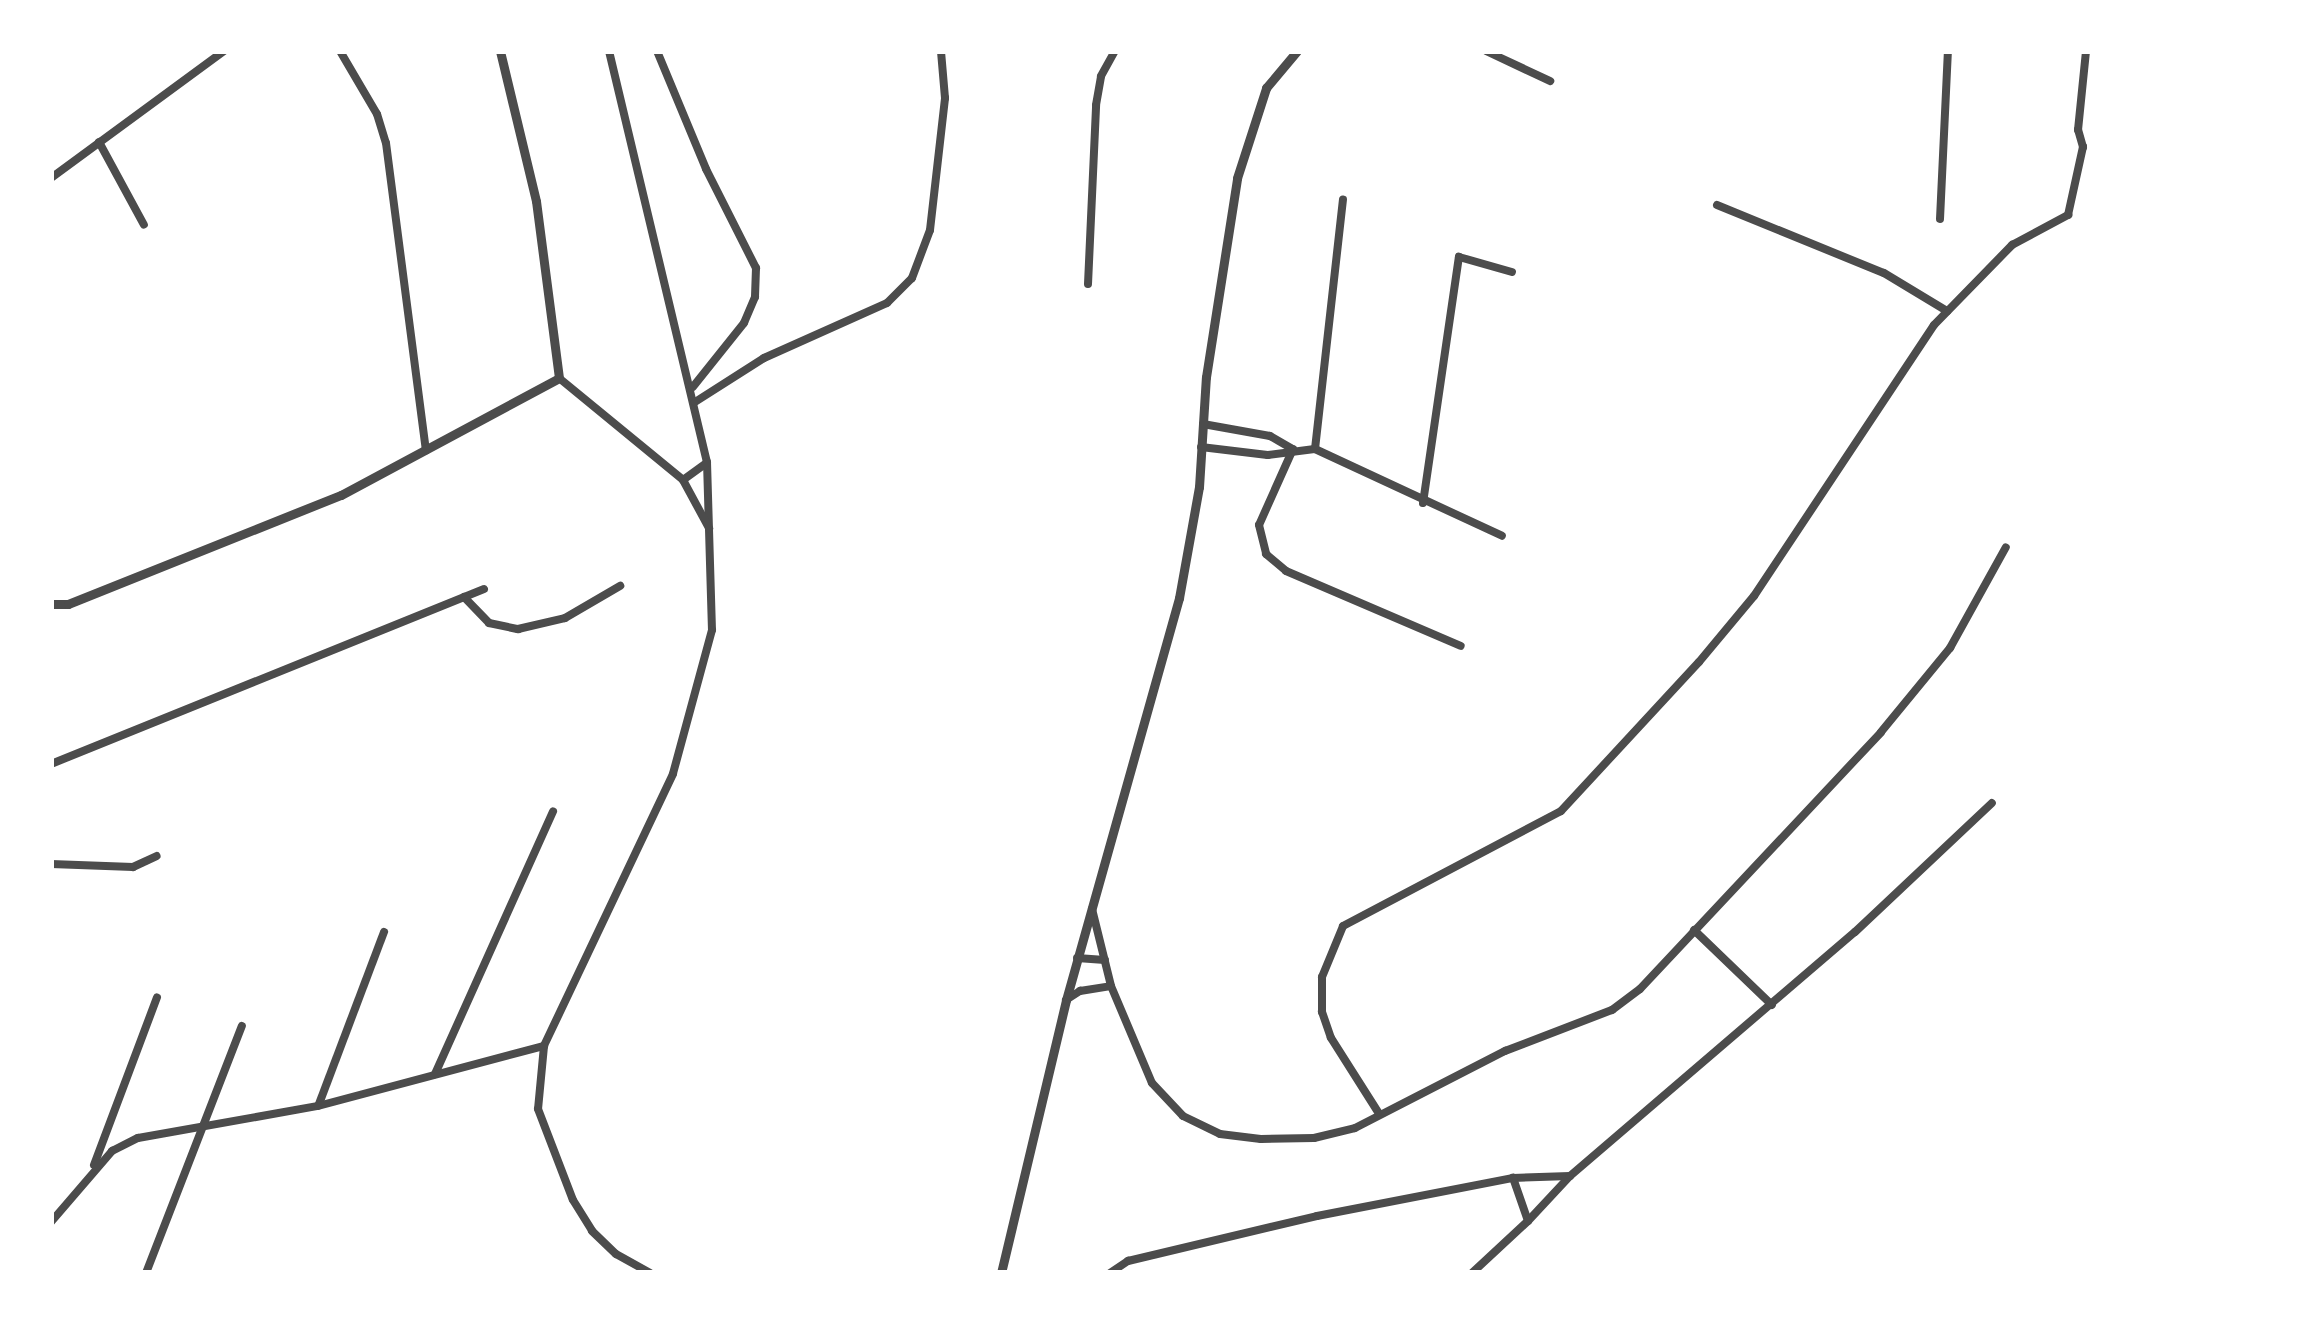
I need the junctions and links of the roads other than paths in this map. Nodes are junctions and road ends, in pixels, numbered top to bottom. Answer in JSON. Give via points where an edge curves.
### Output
{"nodes":[{"id":1,"x":224,"y":51,"type":"edge"},
{"id":2,"x":340,"y":51,"type":"edge"},
{"id":3,"x":500,"y":51,"type":"edge"},
{"id":4,"x":609,"y":51,"type":"edge"},
{"id":5,"x":657,"y":51,"type":"edge"},
{"id":6,"x":941,"y":51,"type":"edge"},
{"id":7,"x":1115,"y":51,"type":"edge"},
{"id":8,"x":1297,"y":51,"type":"edge"},
{"id":9,"x":1486,"y":51,"type":"edge"},
{"id":10,"x":1948,"y":51,"type":"edge"},
{"id":11,"x":2086,"y":51,"type":"edge"},
{"id":12,"x":1550,"y":81,"type":"dead end"},
{"id":13,"x":100,"y":142,"type":"junction"},
{"id":14,"x":51,"y":178,"type":"edge"},
{"id":15,"x":1343,"y":200,"type":"dead end"},
{"id":16,"x":1717,"y":206,"type":"dead end"},
{"id":17,"x":1940,"y":219,"type":"dead end"},
{"id":18,"x":144,"y":225,"type":"dead end"},
{"id":19,"x":1513,"y":272,"type":"dead end"},
{"id":20,"x":1088,"y":284,"type":"dead end"},
{"id":21,"x":1947,"y":310,"type":"junction"},
{"id":22,"x":559,"y":378,"type":"junction"},
{"id":23,"x":692,"y":387,"type":"junction"},
{"id":24,"x":695,"y":402,"type":"junction"},
{"id":25,"x":1203,"y":424,"type":"junction"},
{"id":26,"x":1201,"y":447,"type":"junction"},
{"id":27,"x":1293,"y":449,"type":"junction"},
{"id":28,"x":1315,"y":449,"type":"junction"},
{"id":29,"x":426,"y":450,"type":"junction"},
{"id":30,"x":707,"y":462,"type":"junction"},
{"id":31,"x":683,"y":480,"type":"junction"},
{"id":32,"x":1423,"y":503,"type":"junction"},
{"id":33,"x":709,"y":530,"type":"junction"},
{"id":34,"x":1502,"y":536,"type":"dead end"},
{"id":35,"x":2006,"y":547,"type":"dead end"},
{"id":36,"x":620,"y":586,"type":"dead end"},
{"id":37,"x":484,"y":589,"type":"dead end"},
{"id":38,"x":464,"y":597,"type":"junction"},
{"id":39,"x":51,"y":604,"type":"edge"},
{"id":40,"x":1461,"y":646,"type":"dead end"},
{"id":41,"x":51,"y":764,"type":"edge"},
{"id":42,"x":1992,"y":803,"type":"dead end"},
{"id":43,"x":553,"y":811,"type":"dead end"},
{"id":44,"x":157,"y":856,"type":"dead end"},
{"id":45,"x":51,"y":863,"type":"edge"},
{"id":46,"x":1091,"y":908,"type":"junction"},
{"id":47,"x":1694,"y":930,"type":"junction"},
{"id":48,"x":384,"y":932,"type":"dead end"},
{"id":49,"x":1077,"y":958,"type":"junction"},
{"id":50,"x":1105,"y":960,"type":"junction"},
{"id":51,"x":1112,"y":986,"type":"junction"},
{"id":52,"x":158,"y":997,"type":"dead end"},
{"id":53,"x":1066,"y":1000,"type":"junction"},
{"id":54,"x":1772,"y":1005,"type":"junction"},
{"id":55,"x":242,"y":1026,"type":"dead end"},
{"id":56,"x":544,"y":1046,"type":"junction"},
{"id":57,"x":435,"y":1075,"type":"junction"},
{"id":58,"x":318,"y":1106,"type":"junction"},
{"id":59,"x":1378,"y":1112,"type":"junction"},
{"id":60,"x":203,"y":1127,"type":"junction"},
{"id":61,"x":92,"y":1172,"type":"junction"},
{"id":62,"x":1570,"y":1176,"type":"junction"},
{"id":63,"x":1513,"y":1178,"type":"junction"},
{"id":64,"x":1528,"y":1221,"type":"junction"},
{"id":65,"x":51,"y":1222,"type":"edge"},
{"id":66,"x":146,"y":1273,"type":"edge"},
{"id":67,"x":650,"y":1273,"type":"edge"},
{"id":68,"x":1001,"y":1273,"type":"edge"},
{"id":69,"x":1110,"y":1273,"type":"edge"},
{"id":70,"x":1472,"y":1273,"type":"edge"}],
"edges":[{"from":1,"to":13,"type":"street"},
{"from":2,"to":29,"type":"street","via":[[386,143]]},
{"from":3,"to":22,"type":"street","via":[[536,201]]},
{"from":4,"to":23,"type":"street"},
{"from":5,"to":23,"type":"street","via":[[756,268],[744,323]]},
{"from":6,"to":24,"type":"street","via":[[945,98],[930,230],[912,278],[887,303],[764,358]]},
{"from":7,"to":20,"type":"street","via":[[1096,105]]},
{"from":8,"to":25,"type":"street","via":[[1266,88],[1237,178]]},
{"from":9,"to":12,"type":"street"},
{"from":10,"to":17,"type":"street"},
{"from":11,"to":21,"type":"street","via":[[2083,147],[2071,209],[2003,256]]},
{"from":13,"to":14,"type":"street"},
{"from":13,"to":18,"type":"street"},
{"from":15,"to":28,"type":"street"},
{"from":16,"to":21,"type":"street","via":[[1884,273]]},
{"from":19,"to":32,"type":"street","via":[[1459,257]]},
{"from":21,"to":59,"type":"street","via":[[1754,596],[1608,765],[1561,811],[1343,926],[1322,977],[1322,1012]]},
{"from":22,"to":29,"type":"street"},
{"from":22,"to":31,"type":"street"},
{"from":23,"to":24,"type":"street"},
{"from":24,"to":30,"type":"street"},
{"from":25,"to":26,"type":"street"},
{"from":25,"to":27,"type":"street","via":[[1270,436]]},
{"from":26,"to":27,"type":"street","via":[[1268,455]]},
{"from":26,"to":46,"type":"street","via":[[1179,598]]},
{"from":27,"to":28,"type":"street"},
{"from":27,"to":40,"type":"street","via":[[1259,525],[1266,554],[1286,571]]},
{"from":28,"to":32,"type":"street"},
{"from":29,"to":39,"type":"street","via":[[341,495]]},
{"from":30,"to":31,"type":"street"},
{"from":30,"to":33,"type":"street"},
{"from":31,"to":33,"type":"street"},
{"from":32,"to":34,"type":"street"},
{"from":33,"to":56,"type":"street","via":[[712,630],[673,774]]},
{"from":35,"to":47,"type":"street","via":[[1950,649]]},
{"from":36,"to":38,"type":"street","via":[[565,618],[518,629],[489,623]]},
{"from":37,"to":38,"type":"street"},
{"from":38,"to":41,"type":"street"},
{"from":42,"to":54,"type":"street"},
{"from":43,"to":57,"type":"street"},
{"from":44,"to":45,"type":"street","via":[[133,868]]},
{"from":46,"to":49,"type":"street"},
{"from":46,"to":50,"type":"street"},
{"from":47,"to":54,"type":"street"},
{"from":47,"to":59,"type":"street","via":[[1612,1010]]},
{"from":48,"to":58,"type":"street"},
{"from":49,"to":50,"type":"street"},
{"from":49,"to":53,"type":"street"},
{"from":50,"to":51,"type":"street"},
{"from":51,"to":53,"type":"street"},
{"from":51,"to":59,"type":"street","via":[[1152,1083],[1183,1116],[1220,1134],[1314,1138],[1355,1128]]},
{"from":52,"to":61,"type":"street"},
{"from":53,"to":68,"type":"street"},
{"from":54,"to":62,"type":"street"},
{"from":55,"to":60,"type":"street"},
{"from":56,"to":57,"type":"street"},
{"from":56,"to":67,"type":"street","via":[[538,1109],[573,1201],[616,1254]]},
{"from":57,"to":58,"type":"street"},
{"from":58,"to":60,"type":"street"},
{"from":60,"to":61,"type":"street","via":[[137,1138]]},
{"from":60,"to":66,"type":"street"},
{"from":61,"to":65,"type":"street"},
{"from":62,"to":63,"type":"street"},
{"from":62,"to":64,"type":"street"},
{"from":63,"to":64,"type":"street"},
{"from":63,"to":69,"type":"street","via":[[1275,1226]]},
{"from":64,"to":70,"type":"street"}]}
